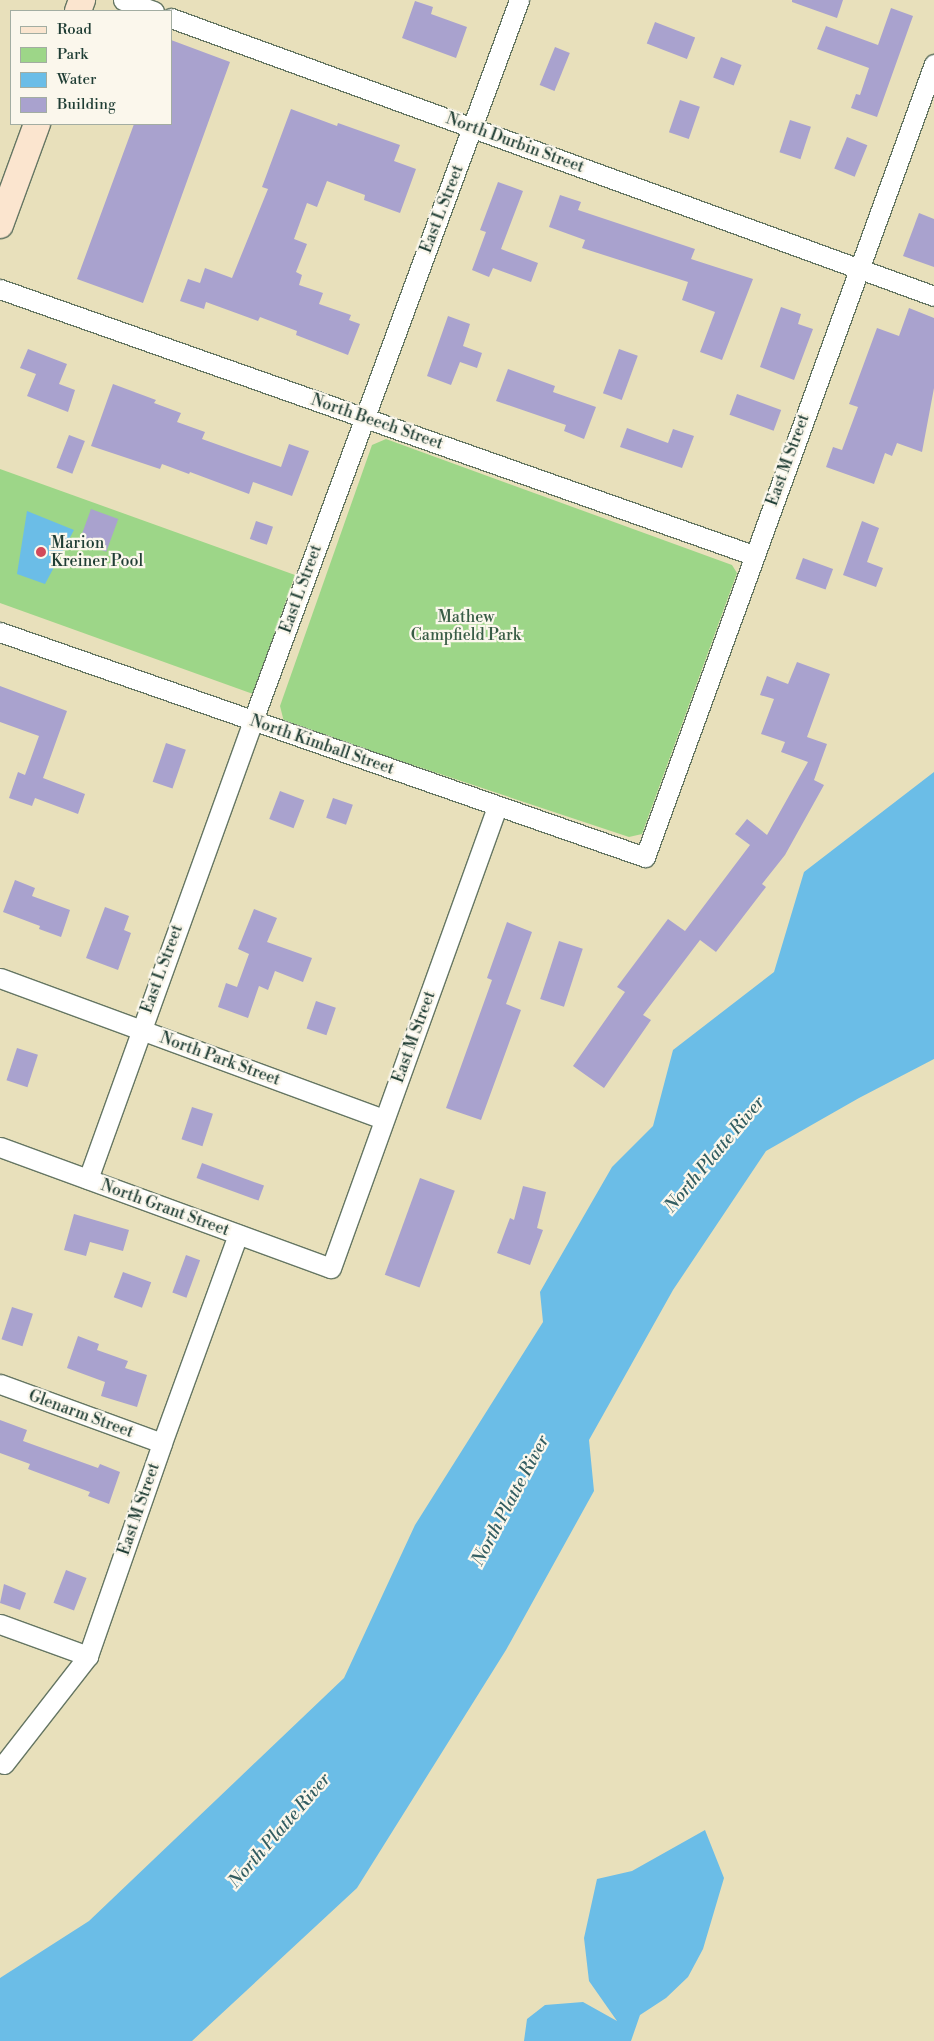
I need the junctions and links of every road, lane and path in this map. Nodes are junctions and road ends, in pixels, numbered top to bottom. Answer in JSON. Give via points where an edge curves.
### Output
{"nodes":[{"id":1,"x":123,"y":0,"type":"edge"},
{"id":2,"x":519,"y":0,"type":"edge"},
{"id":3,"x":151,"y":10,"type":"edge"},
{"id":4,"x":172,"y":18,"type":"edge"},
{"id":5,"x":934,"y":64,"type":"edge"},
{"id":6,"x":37,"y":125,"type":"edge"},
{"id":7,"x":473,"y":128,"type":"junction"},
{"id":8,"x":5,"y":195,"type":"edge"},
{"id":9,"x":0,"y":225,"type":"edge"},
{"id":10,"x":859,"y":269,"type":"junction"},
{"id":11,"x":0,"y":289,"type":"edge"},
{"id":12,"x":934,"y":296,"type":"edge"},
{"id":13,"x":364,"y":418,"type":"junction"},
{"id":14,"x":754,"y":554,"type":"junction"},
{"id":15,"x":0,"y":632,"type":"edge"},
{"id":16,"x":252,"y":720,"type":"junction"},
{"id":17,"x":497,"y":806,"type":"junction"},
{"id":18,"x":645,"y":857,"type":"joint"},
{"id":19,"x":0,"y":978,"type":"edge"},
{"id":20,"x":140,"y":1029,"type":"junction"},
{"id":21,"x":384,"y":1119,"type":"junction"},
{"id":22,"x":0,"y":1148,"type":"edge"},
{"id":23,"x":88,"y":1180,"type":"junction"},
{"id":24,"x":238,"y":1234,"type":"junction"},
{"id":25,"x":331,"y":1268,"type":"joint"},
{"id":26,"x":0,"y":1384,"type":"edge"},
{"id":27,"x":162,"y":1443,"type":"junction"},
{"id":28,"x":0,"y":1624,"type":"edge"},
{"id":29,"x":88,"y":1656,"type":"junction"},
{"id":30,"x":4,"y":1764,"type":"dead end"}],
"edges":[{"from":1,"to":3,"type":"street"},
{"from":2,"to":7,"type":"street","name":"East L Street"},
{"from":4,"to":7,"type":"street","name":"North Durbin Street"},
{"from":5,"to":10,"type":"street","name":"East M Street"},
{"from":6,"to":8,"type":"street"},
{"from":7,"to":10,"type":"street","name":"North Durbin Street"},
{"from":7,"to":13,"type":"street","name":"East L Street"},
{"from":8,"to":9,"type":"street"},
{"from":10,"to":12,"type":"street","name":"North Durbin Street"},
{"from":10,"to":14,"type":"street","name":"East M Street"},
{"from":11,"to":13,"type":"street","name":"North Beech Street"},
{"from":13,"to":14,"type":"street","name":"North Beech Street"},
{"from":13,"to":16,"type":"street","name":"East L Street"},
{"from":14,"to":18,"type":"street","name":"East M Street"},
{"from":15,"to":16,"type":"street","name":"North Kimball Street"},
{"from":16,"to":17,"type":"street","name":"North Kimball Street"},
{"from":16,"to":20,"type":"street","name":"East L Street"},
{"from":17,"to":18,"type":"street","name":"North Kimball Street"},
{"from":17,"to":21,"type":"street","name":"East M Street"},
{"from":19,"to":20,"type":"street","name":"North Park Street"},
{"from":20,"to":21,"type":"street","name":"North Park Street"},
{"from":20,"to":23,"type":"street","name":"East L Street"},
{"from":21,"to":25,"type":"street","name":"East M Street"},
{"from":22,"to":23,"type":"street","name":"North Grant Street"},
{"from":23,"to":24,"type":"street","name":"North Grant Street"},
{"from":24,"to":25,"type":"street","name":"North Grant Street"},
{"from":24,"to":27,"type":"street","name":"East M Street"},
{"from":26,"to":27,"type":"street","name":"Glenarm Street"},
{"from":27,"to":29,"type":"street","name":"East M Street"},
{"from":28,"to":29,"type":"street"},
{"from":29,"to":30,"type":"street","name":"East M Street"}]}
